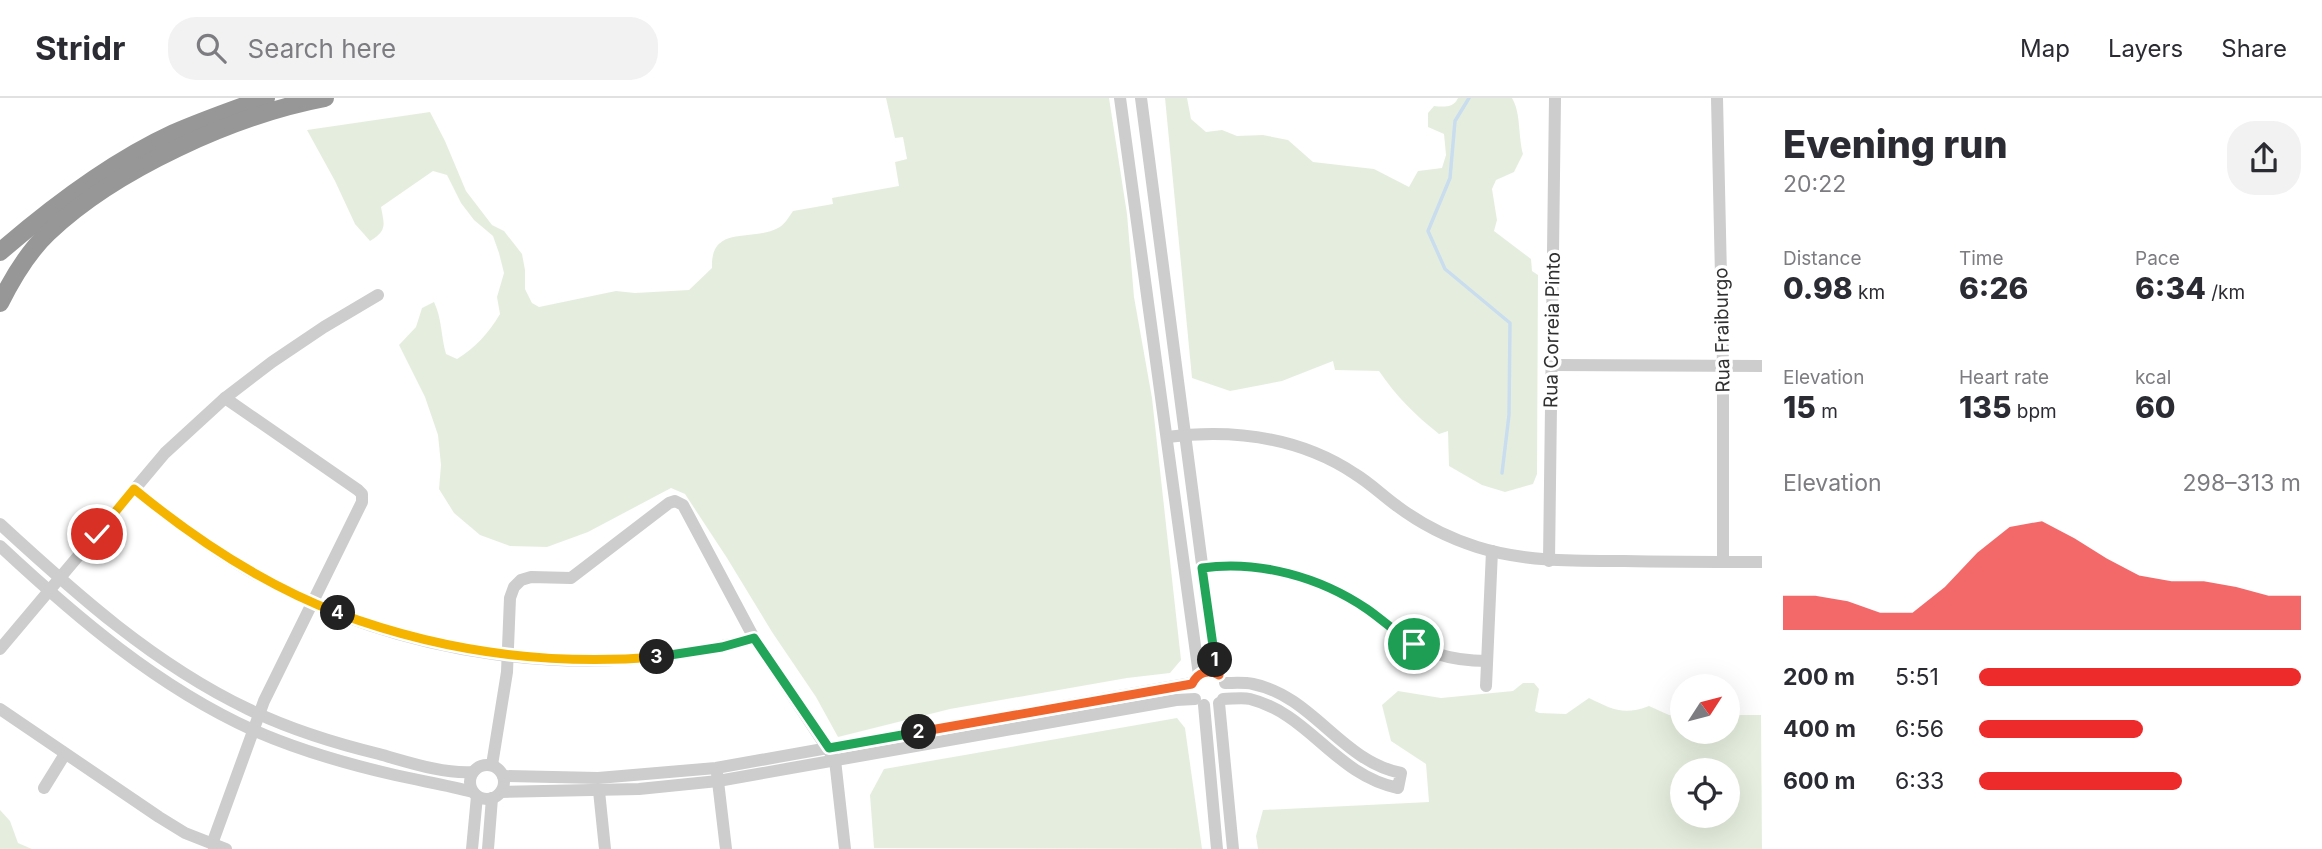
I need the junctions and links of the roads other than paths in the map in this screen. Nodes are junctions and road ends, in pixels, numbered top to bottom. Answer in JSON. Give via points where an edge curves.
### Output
{"nodes":[{"id":1,"x":266,"y":98,"type":"edge"},
{"id":2,"x":325,"y":98,"type":"edge"},
{"id":3,"x":1121,"y":98,"type":"edge"},
{"id":4,"x":1141,"y":98,"type":"edge"},
{"id":5,"x":1555,"y":98,"type":"edge"},
{"id":6,"x":1717,"y":98,"type":"edge"},
{"id":7,"x":0,"y":251,"type":"edge"},
{"id":8,"x":378,"y":295,"type":"dead end"},
{"id":9,"x":0,"y":303,"type":"edge"},
{"id":10,"x":1551,"y":365,"type":"junction"},
{"id":11,"x":1723,"y":366,"type":"junction"},
{"id":12,"x":1762,"y":366,"type":"edge"},
{"id":13,"x":225,"y":398,"type":"junction"},
{"id":14,"x":1185,"y":435,"type":"junction"},
{"id":15,"x":1167,"y":437,"type":"junction"},
{"id":16,"x":134,"y":489,"type":"junction"},
{"id":17,"x":0,"y":524,"type":"edge"},
{"id":18,"x":0,"y":547,"type":"edge"},
{"id":19,"x":1492,"y":551,"type":"junction"},
{"id":20,"x":1549,"y":561,"type":"junction"},
{"id":21,"x":1723,"y":562,"type":"junction"},
{"id":22,"x":1762,"y":562,"type":"edge"},
{"id":23,"x":1202,"y":568,"type":"junction"},
{"id":24,"x":59,"y":579,"type":"junction"},
{"id":25,"x":49,"y":592,"type":"junction"},
{"id":26,"x":312,"y":603,"type":"junction"},
{"id":27,"x":754,"y":638,"type":"junction"},
{"id":28,"x":0,"y":649,"type":"edge"},
{"id":29,"x":509,"y":655,"type":"junction"},
{"id":30,"x":1487,"y":661,"type":"junction"},
{"id":31,"x":1195,"y":679,"type":"junction"},
{"id":32,"x":1222,"y":679,"type":"junction"},
{"id":33,"x":1486,"y":686,"type":"dead end"},
{"id":34,"x":1221,"y":701,"type":"junction"},
{"id":35,"x":1199,"y":702,"type":"junction"},
{"id":36,"x":0,"y":709,"type":"edge"},
{"id":37,"x":258,"y":714,"type":"junction"},
{"id":38,"x":253,"y":730,"type":"junction"},
{"id":39,"x":65,"y":754,"type":"junction"},
{"id":40,"x":832,"y":754,"type":"junction"},
{"id":41,"x":492,"y":765,"type":"junction"},
{"id":42,"x":473,"y":772,"type":"junction"},
{"id":43,"x":717,"y":775,"type":"junction"},
{"id":44,"x":503,"y":776,"type":"junction"},
{"id":45,"x":44,"y":788,"type":"dead end"},
{"id":46,"x":599,"y":790,"type":"junction"},
{"id":47,"x":475,"y":794,"type":"junction"},
{"id":48,"x":497,"y":795,"type":"junction"},
{"id":49,"x":212,"y":844,"type":"junction"},
{"id":50,"x":226,"y":849,"type":"edge"},
{"id":51,"x":472,"y":849,"type":"edge"},
{"id":52,"x":488,"y":849,"type":"edge"},
{"id":53,"x":605,"y":849,"type":"edge"},
{"id":54,"x":726,"y":849,"type":"edge"},
{"id":55,"x":845,"y":849,"type":"edge"},
{"id":56,"x":1217,"y":849,"type":"edge"},
{"id":57,"x":1233,"y":849,"type":"edge"}],
"edges":[{"from":1,"to":7,"type":"highway","via":[[174,133],[114,165]]},
{"from":2,"to":9,"type":"highway","via":[[222,129],[158,159],[85,202],[48,233]]},
{"from":3,"to":15,"type":"street"},
{"from":4,"to":14,"type":"street"},
{"from":5,"to":10,"type":"street","name":"Rua Correia Pinto"},
{"from":6,"to":11,"type":"street","name":"Rua Fraiburgo"},
{"from":8,"to":13,"type":"street","via":[[297,344]]},
{"from":10,"to":11,"type":"street"},
{"from":10,"to":20,"type":"street","name":"Rua Correia Pinto"},
{"from":11,"to":12,"type":"street"},
{"from":11,"to":21,"type":"street","name":"Rua Fraiburgo"},
{"from":13,"to":16,"type":"street","via":[[165,453]]},
{"from":13,"to":26,"type":"street","via":[[362,494]]},
{"from":14,"to":15,"type":"street"},
{"from":14,"to":19,"type":"street","via":[[1260,436],[1310,450],[1356,474],[1428,526]]},
{"from":14,"to":23,"type":"street"},
{"from":15,"to":31,"type":"street"},
{"from":16,"to":24,"type":"street"},
{"from":16,"to":26,"type":"street","via":[[219,553]]},
{"from":17,"to":24,"type":"street"},
{"from":18,"to":25,"type":"street"},
{"from":19,"to":20,"type":"street"},
{"from":19,"to":30,"type":"street"},
{"from":20,"to":21,"type":"street"},
{"from":21,"to":22,"type":"street"},
{"from":23,"to":30,"type":"street","via":[[1258,568],[1307,579],[1352,599],[1424,649],[1451,658]]},
{"from":23,"to":32,"type":"street","via":[[1214,656]]},
{"from":24,"to":25,"type":"street"},
{"from":24,"to":37,"type":"street","via":[[150,651]]},
{"from":25,"to":28,"type":"street"},
{"from":25,"to":38,"type":"street","via":[[161,677]]},
{"from":26,"to":29,"type":"street","via":[[441,645]]},
{"from":26,"to":37,"type":"street"},
{"from":27,"to":29,"type":"street","via":[[631,659]]},
{"from":27,"to":29,"type":"street","via":[[683,505],[675,501],[571,578],[521,580],[510,598]]},
{"from":27,"to":40,"type":"street"},
{"from":29,"to":41,"type":"street"},
{"from":30,"to":33,"type":"street"},
{"from":31,"to":32,"type":"street","via":[[1209,671]]},
{"from":31,"to":35,"type":"street","via":[[1191,689]]},
{"from":31,"to":40,"type":"street"},
{"from":32,"to":34,"type":"street","via":[[1226,689]]},
{"from":32,"to":34,"type":"street","via":[[1287,698],[1366,760],[1401,773],[1398,788],[1358,774],[1301,726],[1269,706],[1247,698]]},
{"from":34,"to":35,"type":"street","via":[[1209,706]]},
{"from":34,"to":57,"type":"street"},
{"from":35,"to":40,"type":"street","via":[[1176,700]]},
{"from":35,"to":56,"type":"street"},
{"from":36,"to":39,"type":"street"},
{"from":37,"to":38,"type":"street"},
{"from":37,"to":42,"type":"street","via":[[364,751]]},
{"from":38,"to":47,"type":"street","via":[[359,766]]},
{"from":38,"to":49,"type":"street"},
{"from":39,"to":45,"type":"street"},
{"from":39,"to":49,"type":"street","via":[[185,833]]},
{"from":40,"to":43,"type":"street"},
{"from":40,"to":55,"type":"street"},
{"from":41,"to":42,"type":"street","via":[[481,765]]},
{"from":41,"to":44,"type":"street"},
{"from":42,"to":47,"type":"street","via":[[470,782]]},
{"from":43,"to":44,"type":"street"},
{"from":43,"to":46,"type":"street"},
{"from":43,"to":54,"type":"street"},
{"from":44,"to":48,"type":"street"},
{"from":46,"to":48,"type":"street"},
{"from":46,"to":53,"type":"street"},
{"from":47,"to":48,"type":"street","via":[[487,799]]},
{"from":47,"to":51,"type":"street"},
{"from":48,"to":52,"type":"street"},
{"from":49,"to":50,"type":"street"}]}
